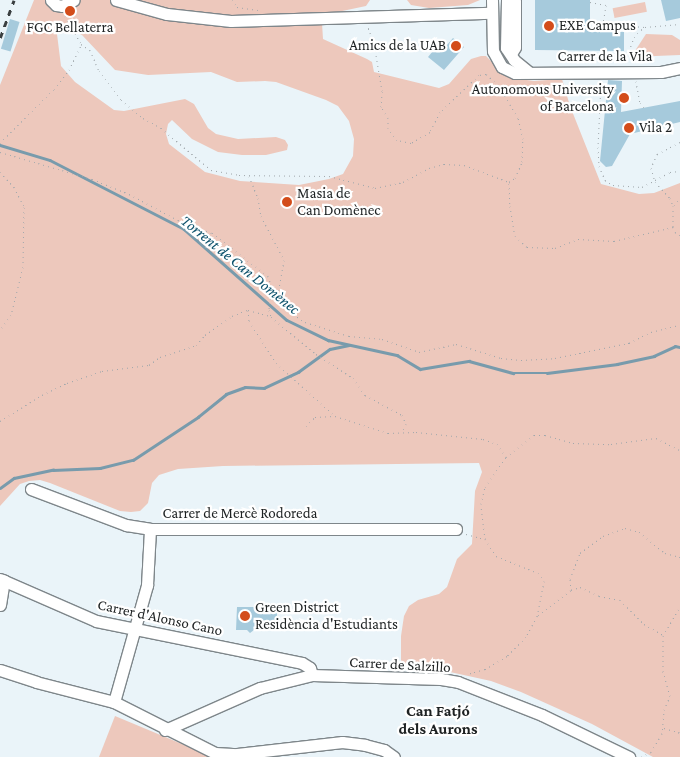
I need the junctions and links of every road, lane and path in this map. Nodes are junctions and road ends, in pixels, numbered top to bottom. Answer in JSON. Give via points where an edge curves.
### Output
{"nodes":[{"id":1,"x":51,"y":0,"type":"edge"},
{"id":2,"x":74,"y":0,"type":"edge"},
{"id":3,"x":116,"y":0,"type":"edge"},
{"id":4,"x":232,"y":0,"type":"edge"},
{"id":5,"x":492,"y":0,"type":"edge"},
{"id":6,"x":507,"y":0,"type":"edge"},
{"id":7,"x":515,"y":0,"type":"edge"},
{"id":8,"x":606,"y":0,"type":"edge"},
{"id":9,"x":590,"y":2,"type":"dead end"},
{"id":10,"x":606,"y":5,"type":"junction"},
{"id":11,"x":252,"y":9,"type":"dead end"},
{"id":12,"x":491,"y":13,"type":"junction"},
{"id":13,"x":65,"y":14,"type":"dead end"},
{"id":14,"x":364,"y":16,"type":"junction"},
{"id":15,"x":680,"y":24,"type":"edge"},
{"id":16,"x":645,"y":27,"type":"junction"},
{"id":17,"x":81,"y":44,"type":"junction"},
{"id":18,"x":511,"y":54,"type":"junction"},
{"id":19,"x":636,"y":60,"type":"dead end"},
{"id":20,"x":680,"y":68,"type":"edge"},
{"id":21,"x":529,"y":72,"type":"junction"},
{"id":22,"x":601,"y":72,"type":"junction"},
{"id":23,"x":636,"y":80,"type":"dead end"},
{"id":24,"x":645,"y":108,"type":"dead end"},
{"id":25,"x":680,"y":142,"type":"edge"},
{"id":26,"x":0,"y":143,"type":"edge"},
{"id":27,"x":0,"y":152,"type":"edge"},
{"id":28,"x":680,"y":171,"type":"edge"},
{"id":29,"x":0,"y":172,"type":"edge"},
{"id":30,"x":249,"y":175,"type":"junction"},
{"id":31,"x":509,"y":182,"type":"junction"},
{"id":32,"x":655,"y":182,"type":"junction"},
{"id":33,"x":680,"y":198,"type":"edge"},
{"id":34,"x":673,"y":206,"type":"junction"},
{"id":35,"x":673,"y":227,"type":"junction"},
{"id":36,"x":680,"y":235,"type":"edge"},
{"id":37,"x":274,"y":293,"type":"junction"},
{"id":38,"x":278,"y":294,"type":"junction"},
{"id":39,"x":248,"y":310,"type":"junction"},
{"id":40,"x":271,"y":317,"type":"junction"},
{"id":41,"x":680,"y":325,"type":"edge"},
{"id":42,"x":0,"y":330,"type":"edge"},
{"id":43,"x":335,"y":416,"type":"junction"},
{"id":44,"x":0,"y":421,"type":"edge"},
{"id":45,"x":306,"y":426,"type":"dead end"},
{"id":46,"x":401,"y":432,"type":"junction"},
{"id":47,"x":680,"y":450,"type":"edge"},
{"id":48,"x":506,"y":457,"type":"junction"},
{"id":49,"x":31,"y":489,"type":"dead end"},
{"id":50,"x":150,"y":528,"type":"junction"},
{"id":51,"x":456,"y":529,"type":"joint"},
{"id":52,"x":485,"y":539,"type":"junction"},
{"id":53,"x":680,"y":557,"type":"edge"},
{"id":54,"x":2,"y":579,"type":"edge"},
{"id":55,"x":571,"y":590,"type":"junction"},
{"id":56,"x":0,"y":605,"type":"edge"},
{"id":57,"x":680,"y":606,"type":"edge"},
{"id":58,"x":538,"y":616,"type":"junction"},
{"id":59,"x":136,"y":629,"type":"junction"},
{"id":60,"x":663,"y":636,"type":"junction"},
{"id":61,"x":0,"y":670,"type":"edge"},
{"id":62,"x":312,"y":676,"type":"junction"},
{"id":63,"x":458,"y":682,"type":"junction"},
{"id":64,"x":114,"y":702,"type":"junction"},
{"id":65,"x":663,"y":728,"type":"junction"},
{"id":66,"x":165,"y":730,"type":"junction"},
{"id":67,"x":680,"y":733,"type":"edge"},
{"id":68,"x":394,"y":757,"type":"edge"},
{"id":69,"x":629,"y":757,"type":"edge"},
{"id":70,"x":642,"y":757,"type":"edge"}],
"edges":[{"from":1,"to":2,"type":"street","via":[[62,6]]},
{"from":3,"to":14,"type":"street","via":[[198,19]]},
{"from":4,"to":11,"type":"path","via":[[237,6]]},
{"from":5,"to":12,"type":"street","name":"Carrer de la Vila"},
{"from":6,"to":18,"type":"street","via":[[506,48]]},
{"from":7,"to":18,"type":"street","via":[[515,47]]},
{"from":8,"to":10,"type":"path"},
{"from":9,"to":10,"type":"path"},
{"from":10,"to":16,"type":"path","via":[[602,24]]},
{"from":12,"to":14,"type":"street"},
{"from":12,"to":21,"type":"street","name":"Carrer de la Vila","via":[[493,51],[497,60],[508,71]]},
{"from":13,"to":17,"type":"path"},
{"from":14,"to":31,"type":"path","via":[[374,43],[382,91],[381,107],[388,118],[388,128],[397,140],[411,143],[430,132],[440,112],[479,75],[486,74],[498,85],[518,118],[523,139],[522,162],[515,178]]},
{"from":15,"to":16,"type":"path"},
{"from":16,"to":19,"type":"path","name":"Carrer de la Vila","via":[[634,37],[629,51]]},
{"from":17,"to":26,"type":"path","via":[[69,70],[54,89]]},
{"from":17,"to":30,"type":"path","via":[[90,50],[99,71],[121,100],[143,118],[161,128],[211,170]]},
{"from":18,"to":21,"type":"street"},
{"from":20,"to":22,"type":"street","name":"Carrer de la Vila","via":[[661,72]]},
{"from":21,"to":22,"type":"street","name":"Carrer de la Vila"},
{"from":22,"to":32,"type":"path","via":[[598,147],[604,180],[628,187],[642,187]]},
{"from":23,"to":24,"type":"path","via":[[640,103]]},
{"from":25,"to":32,"type":"path","via":[[657,154],[651,168]]},
{"from":27,"to":37,"type":"path","via":[[92,179],[212,234],[268,276]]},
{"from":28,"to":32,"type":"path","via":[[670,172]]},
{"from":29,"to":42,"type":"path","via":[[14,187],[24,207],[23,266],[12,315]]},
{"from":30,"to":31,"type":"path","via":[[329,176],[375,188],[403,182],[444,164],[464,165]]},
{"from":30,"to":38,"type":"path","via":[[261,216],[284,260]]},
{"from":31,"to":35,"type":"path","via":[[515,236],[527,247],[555,248],[578,240],[614,241]]},
{"from":32,"to":34,"type":"path"},
{"from":33,"to":34,"type":"path"},
{"from":34,"to":35,"type":"path"},
{"from":35,"to":36,"type":"path"},
{"from":37,"to":38,"type":"path"},
{"from":37,"to":40,"type":"path","via":[[270,298]]},
{"from":38,"to":41,"type":"path","via":[[289,311],[305,322],[349,336],[382,339],[420,352],[456,344],[502,358],[521,360],[555,358],[629,343],[651,332]]},
{"from":39,"to":40,"type":"path"},
{"from":39,"to":43,"type":"path","via":[[249,321],[276,363]]},
{"from":39,"to":44,"type":"path","via":[[232,316],[196,345],[160,357],[149,365],[102,371],[67,382]]},
{"from":40,"to":46,"type":"path","via":[[316,354],[353,378],[365,395],[402,415],[406,424]]},
{"from":43,"to":45,"type":"path","via":[[315,417]]},
{"from":43,"to":46,"type":"path","via":[[388,433]]},
{"from":46,"to":48,"type":"path","via":[[483,439],[497,444]]},
{"from":47,"to":48,"type":"path","via":[[656,438],[612,444],[573,443],[534,435]]},
{"from":48,"to":52,"type":"path","via":[[485,486],[481,504]]},
{"from":49,"to":50,"type":"street","name":"Carrer de Mercè Rodoreda","via":[[126,525]]},
{"from":50,"to":51,"type":"street","name":"Carrer de Mercè Rodoreda"},
{"from":50,"to":59,"type":"street","via":[[147,585]]},
{"from":51,"to":52,"type":"path"},
{"from":52,"to":58,"type":"path","via":[[496,556],[538,573],[544,581]]},
{"from":53,"to":55,"type":"path","via":[[665,553],[639,532],[625,528],[603,536],[580,553],[570,580]]},
{"from":54,"to":56,"type":"street"},
{"from":54,"to":59,"type":"street","name":"Carrer d'Alonso Cano","via":[[96,621]]},
{"from":55,"to":58,"type":"path"},
{"from":55,"to":60,"type":"path","via":[[580,587],[599,596],[620,600],[644,624]]},
{"from":57,"to":60,"type":"path"},
{"from":58,"to":63,"type":"path","via":[[526,637],[507,656]]},
{"from":59,"to":62,"type":"street","name":"Carrer d'Alonso Cano","via":[[302,662],[310,668]]},
{"from":59,"to":64,"type":"street"},
{"from":60,"to":65,"type":"path","via":[[663,671],[670,696],[664,710]]},
{"from":61,"to":64,"type":"street"},
{"from":62,"to":63,"type":"street","name":"Carrer de Salzillo","via":[[441,678]]},
{"from":62,"to":66,"type":"street","name":"Carrer de Salzillo","via":[[260,688]]},
{"from":63,"to":69,"type":"street","name":"Carrer de Salzillo","via":[[542,715]]},
{"from":64,"to":66,"type":"street"},
{"from":65,"to":67,"type":"path"},
{"from":65,"to":70,"type":"path","via":[[651,752]]},
{"from":66,"to":68,"type":"street","via":[[215,753],[237,754],[342,742],[384,750]]}]}
